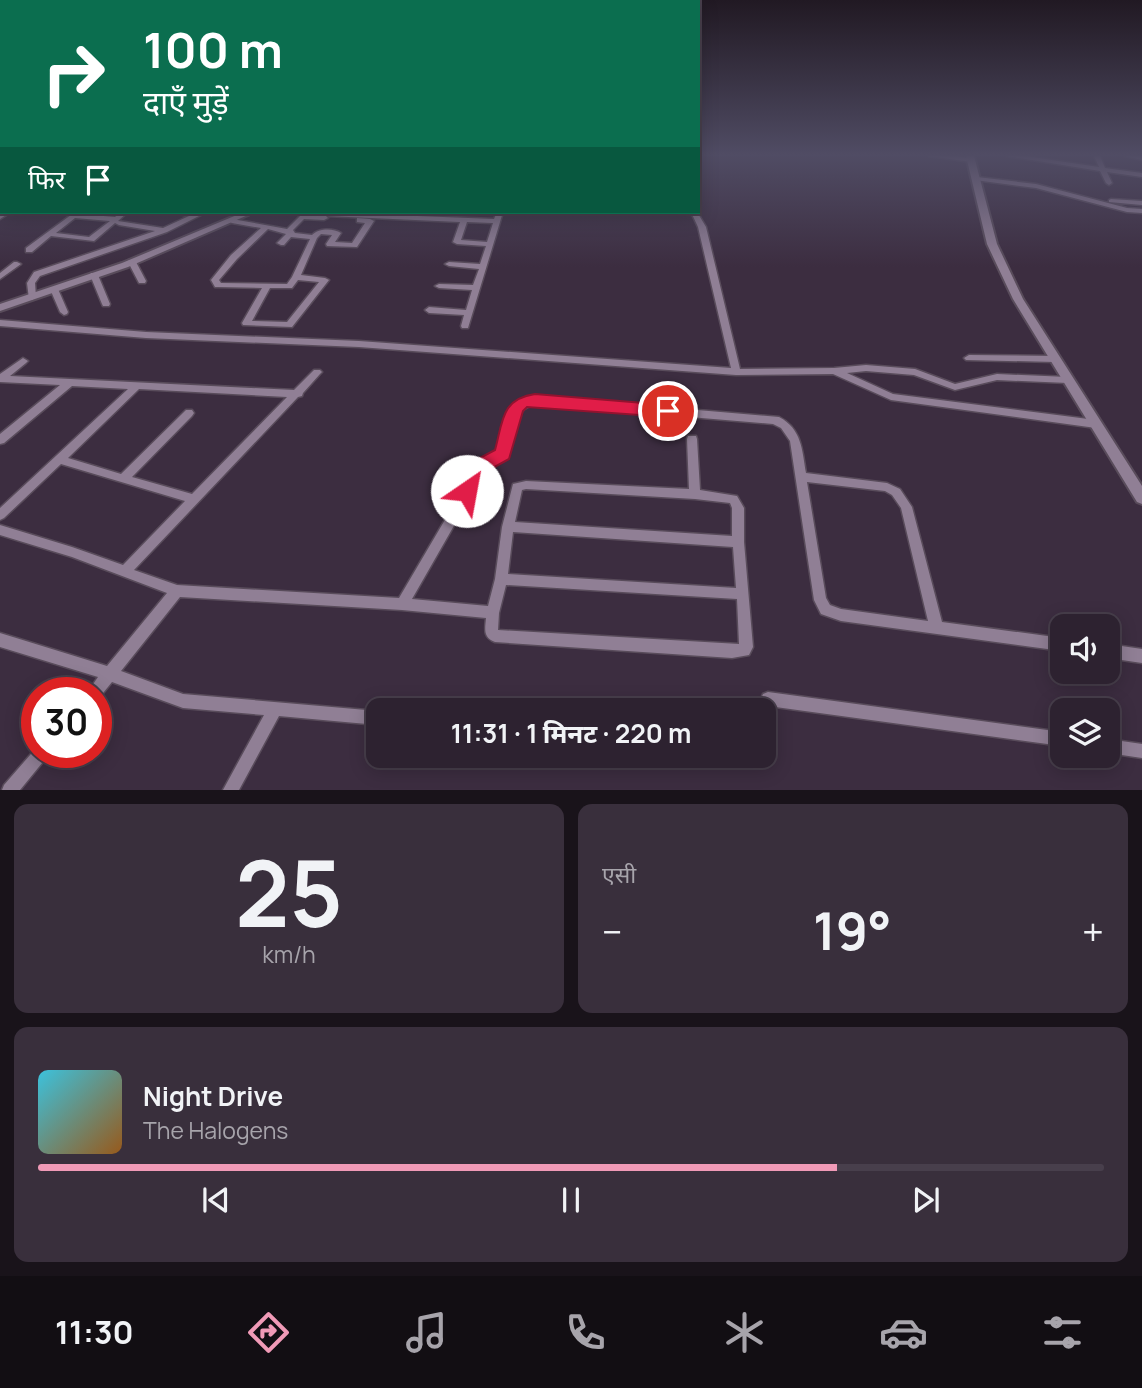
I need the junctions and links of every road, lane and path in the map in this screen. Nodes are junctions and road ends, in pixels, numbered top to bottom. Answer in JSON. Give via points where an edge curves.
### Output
{"nodes":[{"id":1,"x":980,"y":193,"type":"edge"},
{"id":2,"x":1063,"y":193,"type":"edge"},
{"id":3,"x":1089,"y":200,"type":"junction"},
{"id":4,"x":1142,"y":203,"type":"edge"},
{"id":5,"x":1142,"y":211,"type":"edge"},
{"id":6,"x":77,"y":214,"type":"edge"},
{"id":7,"x":123,"y":214,"type":"edge"},
{"id":8,"x":198,"y":214,"type":"edge"},
{"id":9,"x":246,"y":214,"type":"edge"},
{"id":10,"x":317,"y":214,"type":"edge"},
{"id":11,"x":695,"y":214,"type":"edge"},
{"id":12,"x":425,"y":215,"type":"edge"},
{"id":13,"x":499,"y":216,"type":"edge"},
{"id":14,"x":232,"y":220,"type":"junction"},
{"id":15,"x":117,"y":221,"type":"junction"},
{"id":16,"x":464,"y":221,"type":"junction"},
{"id":17,"x":267,"y":227,"type":"junction"},
{"id":18,"x":164,"y":230,"type":"junction"},
{"id":19,"x":290,"y":232,"type":"junction"},
{"id":20,"x":50,"y":234,"type":"junction"},
{"id":21,"x":314,"y":237,"type":"junction"},
{"id":22,"x":281,"y":243,"type":"dead end"},
{"id":23,"x":489,"y":244,"type":"junction"},
{"id":24,"x":118,"y":246,"type":"junction"},
{"id":25,"x":29,"y":250,"type":"dead end"},
{"id":26,"x":132,"y":260,"type":"junction"},
{"id":27,"x":17,"y":264,"type":"dead end"},
{"id":28,"x":449,"y":264,"type":"dead end"},
{"id":29,"x":482,"y":267,"type":"junction"},
{"id":30,"x":93,"y":275,"type":"junction"},
{"id":31,"x":0,"y":277,"type":"edge"},
{"id":32,"x":296,"y":277,"type":"junction"},
{"id":33,"x":142,"y":281,"type":"dead end"},
{"id":34,"x":267,"y":285,"type":"junction"},
{"id":35,"x":439,"y":286,"type":"dead end"},
{"id":36,"x":476,"y":288,"type":"junction"},
{"id":37,"x":54,"y":289,"type":"junction"},
{"id":38,"x":32,"y":297,"type":"junction"},
{"id":39,"x":106,"y":304,"type":"dead end"},
{"id":40,"x":0,"y":308,"type":"edge"},
{"id":41,"x":429,"y":310,"type":"dead end"},
{"id":42,"x":64,"y":312,"type":"dead end"},
{"id":43,"x":469,"y":313,"type":"junction"},
{"id":44,"x":0,"y":323,"type":"edge"},
{"id":45,"x":465,"y":326,"type":"dead end"},
{"id":46,"x":969,"y":358,"type":"dead end"},
{"id":47,"x":1055,"y":359,"type":"junction"},
{"id":48,"x":23,"y":361,"type":"dead end"},
{"id":49,"x":834,"y":371,"type":"junction"},
{"id":50,"x":317,"y":372,"type":"dead end"},
{"id":51,"x":736,"y":372,"type":"junction"},
{"id":52,"x":0,"y":379,"type":"edge"},
{"id":53,"x":1068,"y":380,"type":"junction"},
{"id":54,"x":70,"y":382,"type":"junction"},
{"id":55,"x":137,"y":386,"type":"junction"},
{"id":56,"x":299,"y":394,"type":"junction"},
{"id":57,"x":189,"y":413,"type":"dead end"},
{"id":58,"x":1096,"y":425,"type":"junction"},
{"id":59,"x":692,"y":439,"type":"dead end"},
{"id":60,"x":0,"y":440,"type":"edge"},
{"id":61,"x":59,"y":459,"type":"junction"},
{"id":62,"x":800,"y":477,"type":"junction"},
{"id":63,"x":123,"y":479,"type":"junction"},
{"id":64,"x":695,"y":494,"type":"junction"},
{"id":65,"x":1142,"y":498,"type":"edge"},
{"id":66,"x":195,"y":499,"type":"junction"},
{"id":67,"x":0,"y":515,"type":"edge"},
{"id":68,"x":508,"y":527,"type":"junction"},
{"id":69,"x":0,"y":530,"type":"edge"},
{"id":70,"x":738,"y":542,"type":"junction"},
{"id":71,"x":125,"y":571,"type":"junction"},
{"id":72,"x":500,"y":579,"type":"junction"},
{"id":73,"x":177,"y":591,"type":"junction"},
{"id":74,"x":743,"y":594,"type":"junction"},
{"id":75,"x":402,"y":604,"type":"junction"},
{"id":76,"x":493,"y":613,"type":"junction"},
{"id":77,"x":937,"y":629,"type":"junction"},
{"id":78,"x":0,"y":640,"type":"edge"},
{"id":79,"x":1050,"y":643,"type":"edge"},
{"id":80,"x":1120,"y":653,"type":"edge"},
{"id":81,"x":1142,"y":656,"type":"edge"},
{"id":82,"x":110,"y":674,"type":"junction"},
{"id":83,"x":107,"y":677,"type":"edge"},
{"id":84,"x":776,"y":700,"type":"edge"},
{"id":85,"x":275,"y":709,"type":"junction"},
{"id":86,"x":366,"y":717,"type":"edge"},
{"id":87,"x":1050,"y":737,"type":"edge"},
{"id":88,"x":1120,"y":748,"type":"edge"},
{"id":89,"x":1142,"y":751,"type":"edge"},
{"id":90,"x":28,"y":768,"type":"edge"},
{"id":91,"x":9,"y":789,"type":"edge"},
{"id":92,"x":230,"y":789,"type":"edge"}],
"edges":[{"from":1,"to":47,"type":"street","via":[[992,244],[1018,299]]},
{"from":2,"to":3,"type":"street"},
{"from":3,"to":4,"type":"street"},
{"from":3,"to":5,"type":"street"},
{"from":6,"to":15,"type":"street"},
{"from":6,"to":20,"type":"street"},
{"from":7,"to":15,"type":"street"},
{"from":8,"to":18,"type":"street"},
{"from":9,"to":14,"type":"street"},
{"from":10,"to":12,"type":"street"},
{"from":11,"to":51,"type":"street"},
{"from":12,"to":16,"type":"street"},
{"from":13,"to":16,"type":"street"},
{"from":13,"to":23,"type":"street"},
{"from":14,"to":17,"type":"street"},
{"from":14,"to":26,"type":"street"},
{"from":15,"to":18,"type":"street"},
{"from":15,"to":20,"type":"street","via":[[91,239]]},
{"from":16,"to":23,"type":"street","via":[[457,242]]},
{"from":17,"to":19,"type":"street"},
{"from":17,"to":34,"type":"street","via":[[215,280],[218,285]]},
{"from":18,"to":24,"type":"street"},
{"from":19,"to":21,"type":"street"},
{"from":19,"to":21,"type":"street","via":[[302,217],[370,220],[354,245],[330,244],[337,233],[319,232]]},
{"from":19,"to":22,"type":"street"},
{"from":20,"to":25,"type":"street"},
{"from":21,"to":32,"type":"street"},
{"from":23,"to":29,"type":"street"},
{"from":24,"to":26,"type":"street"},
{"from":24,"to":38,"type":"street","via":[[37,274],[31,283]]},
{"from":26,"to":30,"type":"street"},
{"from":26,"to":33,"type":"street"},
{"from":27,"to":31,"type":"street"},
{"from":28,"to":29,"type":"street"},
{"from":29,"to":36,"type":"street"},
{"from":30,"to":37,"type":"street"},
{"from":30,"to":39,"type":"street"},
{"from":32,"to":34,"type":"street","via":[[289,286]]},
{"from":32,"to":34,"type":"street","via":[[325,280],[289,325],[246,323]]},
{"from":35,"to":36,"type":"street"},
{"from":36,"to":43,"type":"street"},
{"from":37,"to":38,"type":"street"},
{"from":37,"to":42,"type":"street"},
{"from":38,"to":40,"type":"street"},
{"from":41,"to":43,"type":"street"},
{"from":43,"to":45,"type":"street"},
{"from":44,"to":51,"type":"street"},
{"from":46,"to":47,"type":"street"},
{"from":47,"to":53,"type":"street"},
{"from":48,"to":52,"type":"street"},
{"from":49,"to":51,"type":"street"},
{"from":49,"to":53,"type":"street","via":[[915,372],[955,387],[997,377]]},
{"from":49,"to":58,"type":"street","via":[[891,397]]},
{"from":50,"to":56,"type":"street"},
{"from":52,"to":54,"type":"street"},
{"from":53,"to":58,"type":"street"},
{"from":54,"to":55,"type":"street"},
{"from":54,"to":60,"type":"street"},
{"from":55,"to":56,"type":"street"},
{"from":55,"to":61,"type":"street"},
{"from":56,"to":66,"type":"street"},
{"from":57,"to":63,"type":"street"},
{"from":58,"to":65,"type":"street"},
{"from":59,"to":64,"type":"street"},
{"from":61,"to":63,"type":"street"},
{"from":61,"to":67,"type":"street"},
{"from":62,"to":75,"type":"street","via":[[795,440],[785,425],[775,420],[522,402],[515,409],[503,454],[483,465]]},
{"from":62,"to":77,"type":"street","via":[[887,487],[896,492],[906,507]]},
{"from":62,"to":77,"type":"street","via":[[820,600],[826,610]]},
{"from":63,"to":66,"type":"street"},
{"from":64,"to":68,"type":"street","via":[[517,486]]},
{"from":64,"to":70,"type":"street","via":[[723,496],[736,503]]},
{"from":66,"to":71,"type":"street"},
{"from":68,"to":70,"type":"street"},
{"from":68,"to":72,"type":"street"},
{"from":69,"to":71,"type":"street"},
{"from":70,"to":74,"type":"street"},
{"from":71,"to":73,"type":"street"},
{"from":72,"to":74,"type":"street"},
{"from":72,"to":76,"type":"street"},
{"from":73,"to":75,"type":"street"},
{"from":73,"to":82,"type":"street"},
{"from":74,"to":76,"type":"street","via":[[744,650],[495,636],[491,633]]},
{"from":75,"to":76,"type":"street"},
{"from":77,"to":79,"type":"street"},
{"from":78,"to":82,"type":"street"},
{"from":80,"to":81,"type":"street"},
{"from":82,"to":83,"type":"street"},
{"from":82,"to":85,"type":"street","via":[[183,701]]},
{"from":84,"to":87,"type":"street"},
{"from":85,"to":86,"type":"street"},
{"from":85,"to":92,"type":"street"},
{"from":88,"to":89,"type":"street"},
{"from":90,"to":91,"type":"street"}]}
